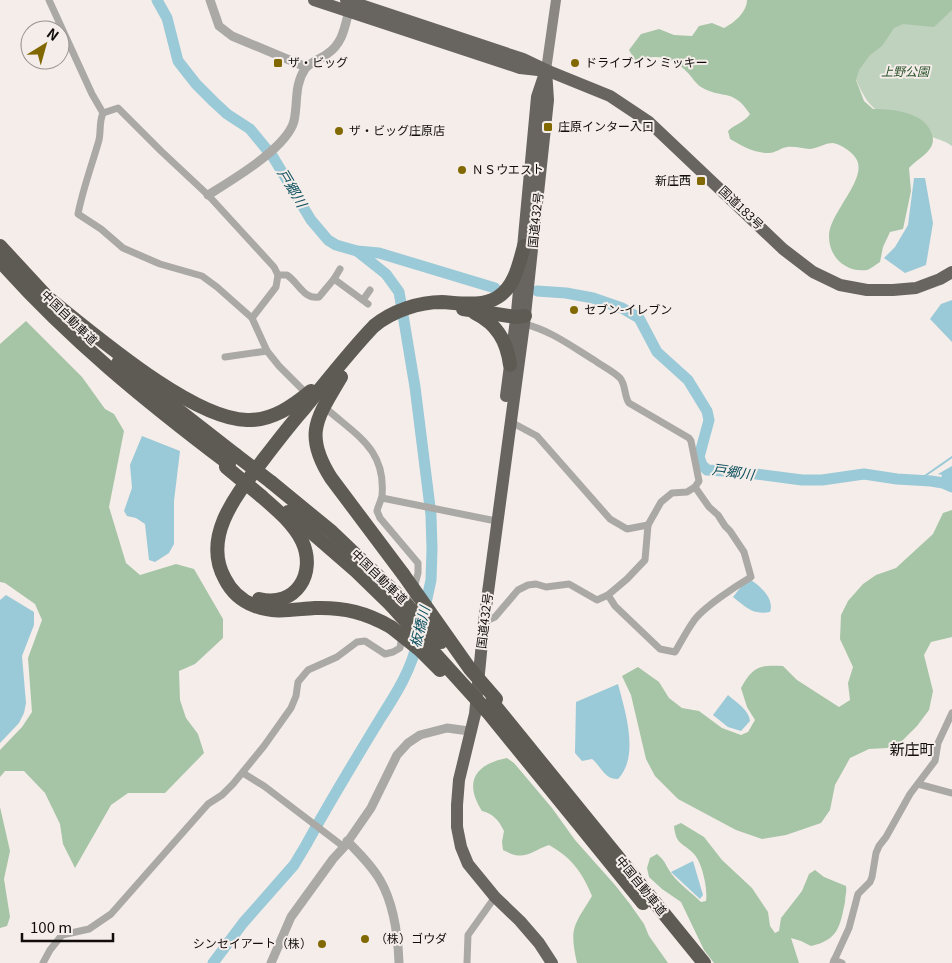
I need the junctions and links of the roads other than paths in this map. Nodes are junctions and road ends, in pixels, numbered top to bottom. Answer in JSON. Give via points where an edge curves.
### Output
{"nodes":[{"id":1,"x":49,"y":0,"type":"edge"},
{"id":2,"x":210,"y":0,"type":"edge"},
{"id":3,"x":314,"y":0,"type":"edge"},
{"id":4,"x":556,"y":0,"type":"edge"},
{"id":5,"x":349,"y":5,"type":"edge"},
{"id":6,"x":306,"y":67,"type":"junction"},
{"id":7,"x":546,"y":70,"type":"junction"},
{"id":8,"x":103,"y":113,"type":"junction"},
{"id":9,"x":208,"y":195,"type":"junction"},
{"id":10,"x":0,"y":246,"type":"edge"},
{"id":11,"x":524,"y":246,"type":"junction"},
{"id":12,"x":0,"y":261,"type":"edge"},
{"id":13,"x":340,"y":268,"type":"dead end"},
{"id":14,"x":952,"y":272,"type":"edge"},
{"id":15,"x":278,"y":275,"type":"junction"},
{"id":16,"x":334,"y":278,"type":"junction"},
{"id":17,"x":370,"y":290,"type":"dead end"},
{"id":18,"x":42,"y":293,"type":"junction"},
{"id":19,"x":465,"y":306,"type":"junction"},
{"id":20,"x":521,"y":317,"type":"junction"},
{"id":21,"x":252,"y":318,"type":"junction"},
{"id":22,"x":267,"y":351,"type":"junction"},
{"id":23,"x":225,"y":357,"type":"dead end"},
{"id":24,"x":510,"y":365,"type":"junction"},
{"id":25,"x":338,"y":374,"type":"junction"},
{"id":26,"x":302,"y":388,"type":"dead end"},
{"id":27,"x":329,"y":411,"type":"dead end"},
{"id":28,"x":511,"y":422,"type":"junction"},
{"id":29,"x":230,"y":462,"type":"junction"},
{"id":30,"x":695,"y":487,"type":"junction"},
{"id":31,"x":266,"y":490,"type":"junction"},
{"id":32,"x":382,"y":498,"type":"junction"},
{"id":33,"x":491,"y":520,"type":"junction"},
{"id":34,"x":648,"y":525,"type":"junction"},
{"id":35,"x":608,"y":595,"type":"junction"},
{"id":36,"x":484,"y":622,"type":"junction"},
{"id":37,"x":490,"y":707,"type":"junction"},
{"id":38,"x":952,"y":713,"type":"edge"},
{"id":39,"x":470,"y":732,"type":"junction"},
{"id":40,"x":535,"y":763,"type":"junction"},
{"id":41,"x":243,"y":773,"type":"junction"},
{"id":42,"x":918,"y":784,"type":"junction"},
{"id":43,"x":952,"y":793,"type":"edge"},
{"id":44,"x":346,"y":844,"type":"junction"},
{"id":45,"x":495,"y":897,"type":"junction"},
{"id":46,"x":834,"y":962,"type":"edge"},
{"id":47,"x":43,"y":963,"type":"edge"},
{"id":48,"x":271,"y":963,"type":"edge"},
{"id":49,"x":399,"y":963,"type":"edge"},
{"id":50,"x":467,"y":963,"type":"edge"},
{"id":51,"x":552,"y":963,"type":"edge"},
{"id":52,"x":692,"y":963,"type":"edge"},
{"id":53,"x":704,"y":963,"type":"edge"},
{"id":54,"x":842,"y":963,"type":"edge"}],
"edges":[{"from":1,"to":8,"type":"street"},
{"from":2,"to":6,"type":"street","via":[[219,26],[232,36]]},
{"from":3,"to":5,"type":"highway","name":"国道183号"},
{"from":4,"to":7,"type":"main road"},
{"from":5,"to":6,"type":"street","via":[[339,42],[329,54]]},
{"from":5,"to":7,"type":"highway","name":"国道183号","via":[[520,68]]},
{"from":6,"to":9,"type":"street","via":[[299,81],[290,131],[279,145]]},
{"from":7,"to":11,"type":"highway","name":"国道432号","via":[[537,97]]},
{"from":7,"to":14,"type":"highway","name":"国道183号","via":[[610,96],[649,122],[783,249],[813,272],[840,285],[892,290],[916,288]]},
{"from":7,"to":20,"type":"highway","name":"国道432号","via":[[548,100]]},
{"from":8,"to":9,"type":"street","via":[[118,108]]},
{"from":8,"to":21,"type":"street","via":[[100,137],[82,190],[78,214],[123,248],[160,264],[202,276]]},
{"from":9,"to":15,"type":"street"},
{"from":10,"to":18,"type":"highway","name":"中国自動車道"},
{"from":11,"to":19,"type":"highway","via":[[515,276],[504,292],[492,300]]},
{"from":11,"to":20,"type":"highway","name":"国道432号"},
{"from":12,"to":29,"type":"highway","name":"中国自動車道","via":[[70,334],[107,367]]},
{"from":13,"to":16,"type":"street"},
{"from":15,"to":16,"type":"street","via":[[287,275],[306,294],[315,298]]},
{"from":15,"to":21,"type":"street","via":[[276,287]]},
{"from":16,"to":17,"type":"street","via":[[366,302]]},
{"from":18,"to":25,"type":"highway","via":[[122,356],[187,399],[220,416],[248,420],[271,416]]},
{"from":18,"to":29,"type":"highway","name":"中国自動車道"},
{"from":19,"to":20,"type":"highway"},
{"from":19,"to":24,"type":"highway","via":[[499,332]]},
{"from":19,"to":25,"type":"highway","via":[[440,302],[386,322],[368,332]]},
{"from":20,"to":24,"type":"highway","name":"国道432号"},
{"from":20,"to":28,"type":"highway","name":"国道432号"},
{"from":20,"to":30,"type":"street","via":[[615,374],[623,384],[629,403],[689,438],[700,478]]},
{"from":21,"to":22,"type":"street"},
{"from":22,"to":23,"type":"street"},
{"from":22,"to":26,"type":"street"},
{"from":24,"to":33,"type":"highway","name":"国道432号"},
{"from":25,"to":31,"type":"highway","via":[[247,494],[227,534],[227,563],[234,580],[254,596],[277,601],[294,593],[300,586],[307,564],[299,536]]},
{"from":25,"to":37,"type":"highway","bridge":true,"via":[[318,419],[316,447],[324,466],[470,669]]},
{"from":25,"to":37,"type":"highway","bridge":true,"via":[[287,430],[235,497],[220,530],[219,566],[229,586],[255,606],[278,611],[347,609],[391,626]]},
{"from":27,"to":32,"type":"street","via":[[376,455]]},
{"from":28,"to":34,"type":"street","via":[[537,436],[610,519],[627,529]]},
{"from":28,"to":36,"type":"highway","name":"国道432号"},
{"from":29,"to":31,"type":"highway","name":"中国自動車道","bridge":true},
{"from":30,"to":34,"type":"street","via":[[687,492],[672,493],[662,502]]},
{"from":30,"to":35,"type":"street","via":[[744,552],[751,577],[694,620],[675,652],[660,649],[615,606]]},
{"from":31,"to":37,"type":"highway","name":"中国自動車道","bridge":true,"via":[[394,599]]},
{"from":32,"to":33,"type":"street"},
{"from":32,"to":41,"type":"street","via":[[377,511],[380,518],[418,563],[400,648],[385,654],[365,641],[357,642],[337,657],[308,670],[298,682],[291,708]]},
{"from":33,"to":39,"type":"highway","name":"国道432号","via":[[478,618]]},
{"from":34,"to":35,"type":"street","via":[[645,560]]},
{"from":35,"to":36,"type":"street","via":[[597,600],[569,584],[528,585],[518,590],[495,617]]},
{"from":36,"to":39,"type":"highway","name":"国道432号","via":[[475,714]]},
{"from":37,"to":40,"type":"highway","name":"中国自動車道"},
{"from":38,"to":42,"type":"street","via":[[938,743],[935,761]]},
{"from":39,"to":44,"type":"street","via":[[447,728],[420,735],[408,743],[397,755],[370,808]]},
{"from":39,"to":45,"type":"highway","name":"国道432号","via":[[459,780],[457,827],[460,847],[468,864]]},
{"from":40,"to":52,"type":"highway","name":"中国自動車道"},
{"from":40,"to":53,"type":"highway","name":"中国自動車道"},
{"from":41,"to":44,"type":"street"},
{"from":41,"to":47,"type":"street","via":[[222,796],[208,804],[111,914],[89,928],[62,935]]},
{"from":42,"to":43,"type":"street"},
{"from":42,"to":46,"type":"street","via":[[879,846],[870,882],[855,900],[849,928]]},
{"from":44,"to":48,"type":"street","via":[[291,917]]},
{"from":44,"to":49,"type":"street","via":[[369,865],[385,889],[394,915]]},
{"from":45,"to":50,"type":"street","via":[[468,935]]},
{"from":45,"to":51,"type":"highway","name":"国道432号","via":[[539,943]]},
{"from":46,"to":54,"type":"street"}]}
